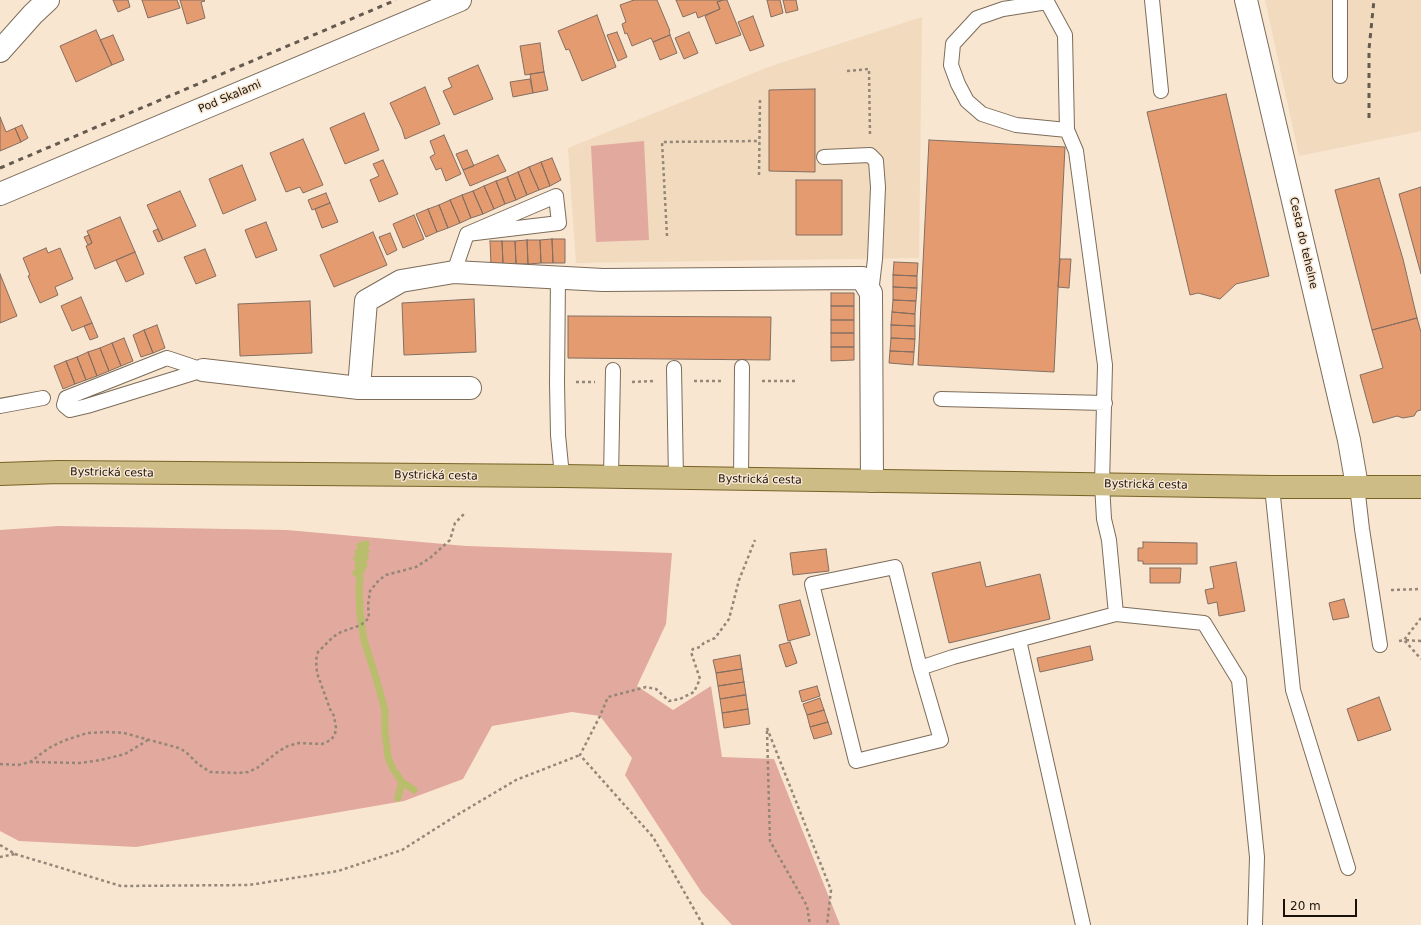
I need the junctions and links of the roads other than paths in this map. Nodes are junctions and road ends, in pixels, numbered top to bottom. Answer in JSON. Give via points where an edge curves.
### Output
{"nodes":[{"id":1,"x":48,"y":0,"type":"edge"},
{"id":2,"x":460,"y":0,"type":"edge"},
{"id":3,"x":1152,"y":0,"type":"edge"},
{"id":4,"x":1246,"y":0,"type":"edge"},
{"id":5,"x":1340,"y":0,"type":"edge"},
{"id":6,"x":1047,"y":1,"type":"edge"},
{"id":7,"x":0,"y":51,"type":"edge"},
{"id":8,"x":1340,"y":76,"type":"dead end"},
{"id":9,"x":1161,"y":91,"type":"dead end"},
{"id":10,"x":1067,"y":130,"type":"junction"},
{"id":11,"x":824,"y":157,"type":"dead end"},
{"id":12,"x":0,"y":194,"type":"edge"},
{"id":13,"x":467,"y":234,"type":"junction"},
{"id":14,"x":454,"y":272,"type":"junction"},
{"id":15,"x":558,"y":277,"type":"junction"},
{"id":16,"x":871,"y":293,"type":"junction"},
{"id":17,"x":742,"y":367,"type":"dead end"},
{"id":18,"x":674,"y":368,"type":"dead end"},
{"id":19,"x":203,"y":370,"type":"junction"},
{"id":20,"x":613,"y":370,"type":"dead end"},
{"id":21,"x":359,"y":388,"type":"junction"},
{"id":22,"x":470,"y":388,"type":"dead end"},
{"id":23,"x":44,"y":398,"type":"dead end"},
{"id":24,"x":941,"y":399,"type":"dead end"},
{"id":25,"x":1105,"y":403,"type":"junction"},
{"id":26,"x":0,"y":406,"type":"edge"},
{"id":27,"x":0,"y":474,"type":"edge"},
{"id":28,"x":562,"y":476,"type":"junction"},
{"id":29,"x":611,"y":478,"type":"junction"},
{"id":30,"x":676,"y":479,"type":"junction"},
{"id":31,"x":741,"y":480,"type":"junction"},
{"id":32,"x":872,"y":481,"type":"junction"},
{"id":33,"x":1102,"y":484,"type":"junction"},
{"id":34,"x":1357,"y":486,"type":"junction"},
{"id":35,"x":1272,"y":487,"type":"junction"},
{"id":36,"x":1421,"y":487,"type":"edge"},
{"id":37,"x":1116,"y":614,"type":"junction"},
{"id":38,"x":1019,"y":640,"type":"junction"},
{"id":39,"x":1380,"y":645,"type":"road end"},
{"id":40,"x":920,"y":668,"type":"junction"},
{"id":41,"x":1348,"y":868,"type":"dead end"},
{"id":42,"x":1083,"y":925,"type":"edge"},
{"id":43,"x":1255,"y":925,"type":"edge"}],
"edges":[{"from":1,"to":7,"type":"street"},
{"from":2,"to":12,"type":"street","name":"Pod Skalami"},
{"from":3,"to":9,"type":"lane"},
{"from":4,"to":34,"type":"street","name":"Cesta do tehelne","via":[[1349,440]]},
{"from":5,"to":8,"type":"lane"},
{"from":6,"to":10,"type":"lane","via":[[1065,35]]},
{"from":6,"to":10,"type":"lane","via":[[1003,8],[977,18],[952,44],[951,64],[967,101],[982,114],[1016,126]]},
{"from":10,"to":25,"type":"lane","via":[[1076,151],[1105,365]]},
{"from":11,"to":16,"type":"lane","via":[[870,155],[876,161],[878,187]]},
{"from":13,"to":13,"type":"lane","via":[[488,225],[556,196],[559,223]]},
{"from":13,"to":14,"type":"lane"},
{"from":14,"to":15,"type":"street"},
{"from":14,"to":21,"type":"street","via":[[401,281],[366,301]]},
{"from":15,"to":16,"type":"street","via":[[603,280],[862,278]]},
{"from":15,"to":28,"type":"lane","via":[[558,435]]},
{"from":16,"to":32,"type":"street"},
{"from":17,"to":31,"type":"lane"},
{"from":18,"to":30,"type":"lane"},
{"from":19,"to":19,"type":"lane","via":[[167,358],[66,398],[64,405],[70,410],[87,406]]},
{"from":19,"to":21,"type":"street"},
{"from":20,"to":29,"type":"lane"},
{"from":21,"to":22,"type":"street"},
{"from":23,"to":26,"type":"lane"},
{"from":24,"to":25,"type":"lane"},
{"from":25,"to":33,"type":"lane"},
{"from":27,"to":28,"type":"main road","name":"Bystrická cesta","via":[[59,472]]},
{"from":28,"to":29,"type":"main road","name":"Bystrická cesta"},
{"from":29,"to":30,"type":"main road","name":"Bystrická cesta"},
{"from":30,"to":31,"type":"main road","name":"Bystrická cesta"},
{"from":31,"to":32,"type":"main road","name":"Bystrická cesta"},
{"from":32,"to":33,"type":"main road","name":"Bystrická cesta"},
{"from":33,"to":35,"type":"main road","name":"Bystrická cesta"},
{"from":33,"to":37,"type":"lane"},
{"from":34,"to":35,"type":"main road","name":"Bystrická cesta"},
{"from":34,"to":36,"type":"main road","name":"Bystrická cesta"},
{"from":34,"to":39,"type":"lane"},
{"from":35,"to":41,"type":"lane","via":[[1293,690]]},
{"from":37,"to":38,"type":"lane"},
{"from":37,"to":43,"type":"lane","via":[[1204,623],[1239,680],[1257,857]]},
{"from":38,"to":40,"type":"lane"},
{"from":38,"to":42,"type":"lane"},
{"from":40,"to":40,"type":"lane","via":[[895,567],[812,584],[856,761],[941,740]]}]}
